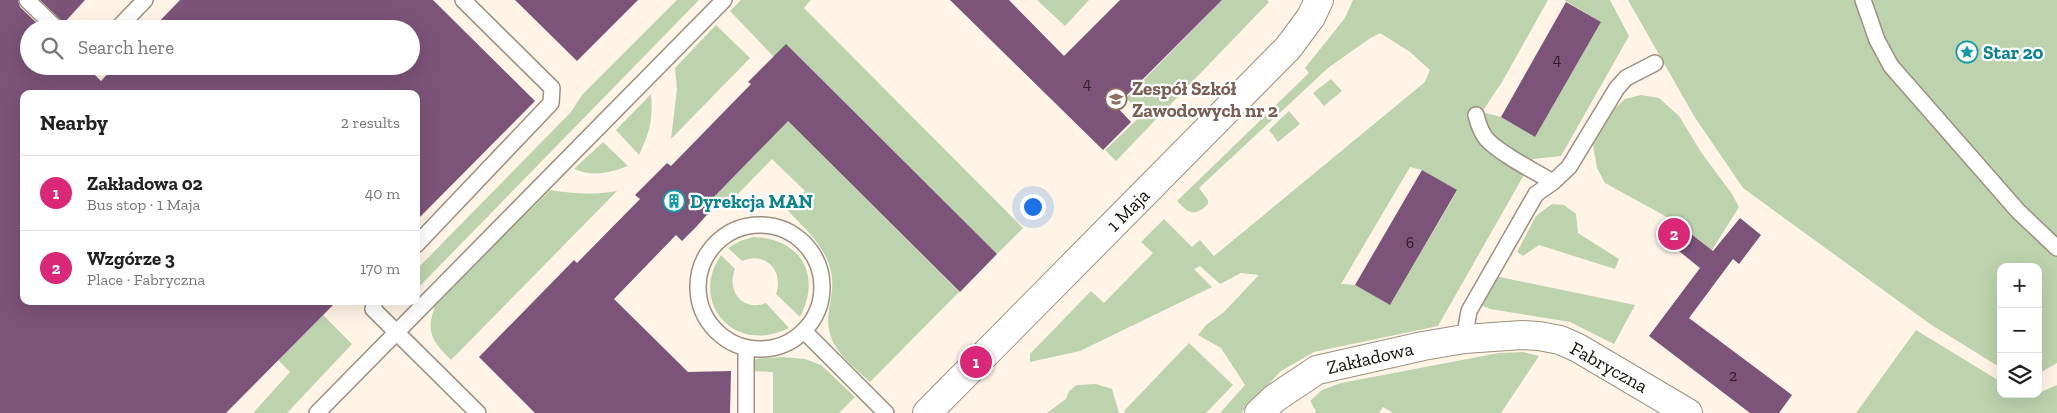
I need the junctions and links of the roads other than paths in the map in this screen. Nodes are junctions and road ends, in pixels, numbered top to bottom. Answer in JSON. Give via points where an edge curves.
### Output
{"nodes":[{"id":1,"x":27,"y":0,"type":"edge"},
{"id":2,"x":145,"y":0,"type":"edge"},
{"id":3,"x":463,"y":0,"type":"edge"},
{"id":4,"x":724,"y":0,"type":"edge"},
{"id":5,"x":1319,"y":0,"type":"edge"},
{"id":6,"x":1863,"y":0,"type":"edge"},
{"id":7,"x":48,"y":20,"type":"edge"},
{"id":8,"x":126,"y":20,"type":"edge"},
{"id":9,"x":1654,"y":63,"type":"dead end"},
{"id":10,"x":1476,"y":115,"type":"dead end"},
{"id":11,"x":1553,"y":182,"type":"junction"},
{"id":12,"x":420,"y":241,"type":"edge"},
{"id":13,"x":2057,"y":248,"type":"edge"},
{"id":14,"x":374,"y":305,"type":"edge"},
{"id":15,"x":804,"y":331,"type":"junction"},
{"id":16,"x":396,"y":334,"type":"junction"},
{"id":17,"x":1464,"y":339,"type":"junction"},
{"id":18,"x":746,"y":348,"type":"junction"},
{"id":19,"x":317,"y":413,"type":"edge"},
{"id":20,"x":478,"y":413,"type":"edge"},
{"id":21,"x":746,"y":413,"type":"edge"},
{"id":22,"x":886,"y":413,"type":"edge"},
{"id":23,"x":927,"y":413,"type":"edge"},
{"id":24,"x":1259,"y":413,"type":"edge"},
{"id":25,"x":1688,"y":413,"type":"edge"}],
"edges":[{"from":1,"to":7,"type":"lane"},
{"from":2,"to":8,"type":"lane"},
{"from":3,"to":12,"type":"lane","via":[[552,88],[551,103]]},
{"from":4,"to":16,"type":"lane"},
{"from":5,"to":23,"type":"street","name":"1 Maja","via":[[1311,17],[1288,48]]},
{"from":6,"to":13,"type":"lane","via":[[1876,40],[1891,66],[2018,211]]},
{"from":9,"to":11,"type":"lane","via":[[1626,78],[1617,88],[1569,167]]},
{"from":10,"to":11,"type":"lane","via":[[1486,139]]},
{"from":11,"to":17,"type":"lane","via":[[1536,194],[1496,262],[1470,311]]},
{"from":14,"to":16,"type":"lane","via":[[373,309]]},
{"from":15,"to":18,"type":"lane","via":[[784,345]]},
{"from":15,"to":18,"type":"lane","via":[[813,321],[821,303],[823,284],[818,263],[807,244],[790,231],[770,224],[748,225],[727,233],[711,247],[700,266],[697,287],[701,309],[712,327],[729,341]]},
{"from":15,"to":22,"type":"lane"},
{"from":16,"to":19,"type":"lane"},
{"from":16,"to":20,"type":"lane"},
{"from":17,"to":24,"type":"street","name":"Zakładowa","via":[[1317,370]]},
{"from":17,"to":25,"type":"street","name":"Fabryczna","via":[[1522,335],[1560,340]]},
{"from":18,"to":21,"type":"lane"}]}
